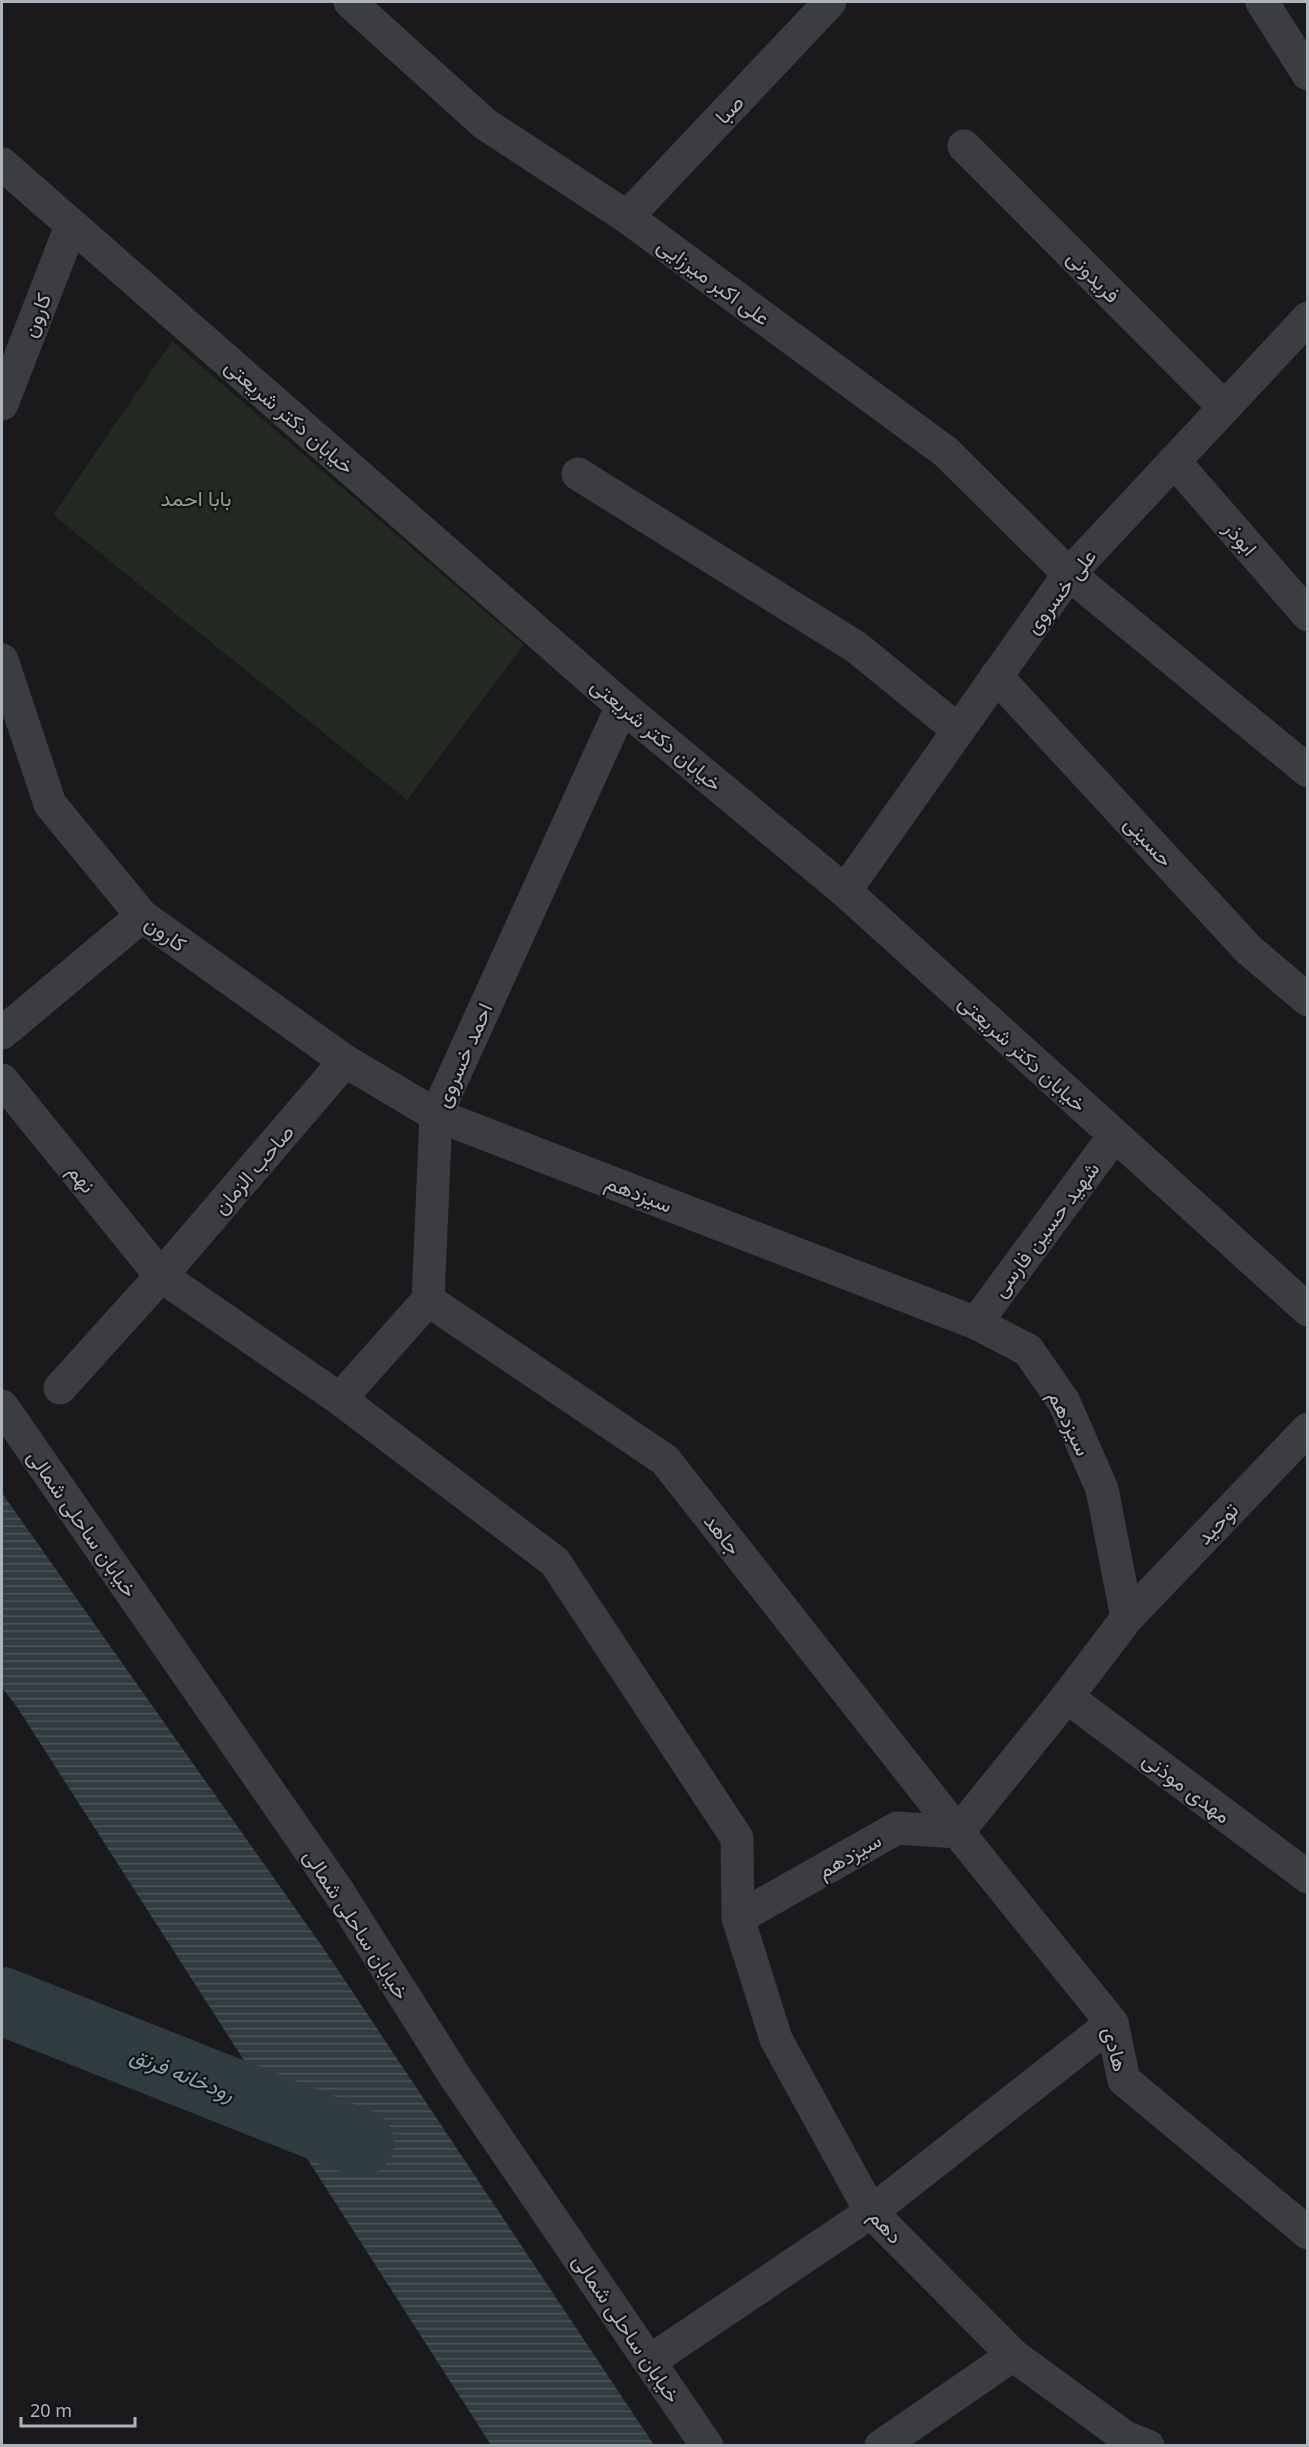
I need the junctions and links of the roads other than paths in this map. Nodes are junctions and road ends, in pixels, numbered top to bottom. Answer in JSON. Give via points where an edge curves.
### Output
{"nodes":[{"id":1,"x":350,"y":2,"type":"edge"},
{"id":2,"x":830,"y":2,"type":"edge"},
{"id":3,"x":1262,"y":2,"type":"edge"},
{"id":4,"x":1308,"y":74,"type":"edge"},
{"id":5,"x":964,"y":146,"type":"dead end"},
{"id":6,"x":2,"y":164,"type":"edge"},
{"id":7,"x":627,"y":217,"type":"junction"},
{"id":8,"x":71,"y":226,"type":"junction"},
{"id":9,"x":1308,"y":318,"type":"edge"},
{"id":10,"x":2,"y":404,"type":"edge"},
{"id":11,"x":1224,"y":407,"type":"junction"},
{"id":12,"x":1174,"y":460,"type":"junction"},
{"id":13,"x":578,"y":474,"type":"dead end"},
{"id":14,"x":1069,"y":574,"type":"junction"},
{"id":15,"x":1308,"y":615,"type":"edge"},
{"id":16,"x":2,"y":660,"type":"edge"},
{"id":17,"x":996,"y":676,"type":"junction"},
{"id":18,"x":622,"y":706,"type":"junction"},
{"id":19,"x":958,"y":730,"type":"junction"},
{"id":20,"x":1308,"y":771,"type":"edge"},
{"id":21,"x":845,"y":891,"type":"junction"},
{"id":22,"x":142,"y":916,"type":"junction"},
{"id":23,"x":1308,"y":1000,"type":"edge"},
{"id":24,"x":2,"y":1032,"type":"edge"},
{"id":25,"x":345,"y":1061,"type":"junction"},
{"id":26,"x":2,"y":1080,"type":"edge"},
{"id":27,"x":436,"y":1115,"type":"junction"},
{"id":28,"x":1114,"y":1136,"type":"junction"},
{"id":29,"x":161,"y":1276,"type":"junction"},
{"id":30,"x":428,"y":1300,"type":"junction"},
{"id":31,"x":1308,"y":1310,"type":"edge"},
{"id":32,"x":976,"y":1323,"type":"junction"},
{"id":33,"x":60,"y":1388,"type":"dead end"},
{"id":34,"x":340,"y":1399,"type":"junction"},
{"id":35,"x":2,"y":1406,"type":"edge"},
{"id":36,"x":1308,"y":1429,"type":"edge"},
{"id":37,"x":1127,"y":1618,"type":"junction"},
{"id":38,"x":1066,"y":1697,"type":"junction"},
{"id":39,"x":958,"y":1832,"type":"junction"},
{"id":40,"x":1308,"y":1877,"type":"edge"},
{"id":41,"x":738,"y":1918,"type":"junction"},
{"id":42,"x":1112,"y":2023,"type":"junction"},
{"id":43,"x":871,"y":2212,"type":"junction"},
{"id":44,"x":1308,"y":2233,"type":"edge"},
{"id":45,"x":1013,"y":2355,"type":"junction"},
{"id":46,"x":650,"y":2361,"type":"junction"},
{"id":47,"x":707,"y":2445,"type":"edge"},
{"id":48,"x":880,"y":2445,"type":"edge"},
{"id":49,"x":1148,"y":2445,"type":"edge"}],
"edges":[{"from":1,"to":7,"type":"street","name":"علی اکبر میرزایی","via":[[485,124]]},
{"from":2,"to":7,"type":"street","name":"صبا"},
{"from":3,"to":4,"type":"street"},
{"from":5,"to":11,"type":"street","name":"فریدونی"},
{"from":6,"to":8,"type":"street","name":"خیابان دکتر شریعتی"},
{"from":7,"to":14,"type":"street","name":"علی اکبر میرزایی","via":[[946,452]]},
{"from":8,"to":10,"type":"street","name":"کارون"},
{"from":8,"to":18,"type":"street","name":"خیابان دکتر شریعتی"},
{"from":9,"to":11,"type":"street","name":"علی خسروی"},
{"from":11,"to":12,"type":"street","name":"علی خسروی"},
{"from":12,"to":14,"type":"street","name":"علی خسروی"},
{"from":12,"to":15,"type":"street","name":"ابوذر"},
{"from":13,"to":19,"type":"street","via":[[856,647]]},
{"from":14,"to":17,"type":"street","name":"علی خسروی"},
{"from":14,"to":20,"type":"street","name":"علی اکبر میرزایی"},
{"from":16,"to":22,"type":"street","name":"کارون","via":[[50,804]]},
{"from":17,"to":19,"type":"street","name":"علی خسروی"},
{"from":17,"to":23,"type":"street","name":"حسینی","via":[[1249,950]]},
{"from":18,"to":21,"type":"street","name":"خیابان دکتر شریعتی"},
{"from":18,"to":27,"type":"street","name":"احمد خسروی"},
{"from":19,"to":21,"type":"street","name":"علی خسروی"},
{"from":21,"to":28,"type":"street","name":"خیابان دکتر شریعتی"},
{"from":22,"to":24,"type":"street"},
{"from":22,"to":25,"type":"street","name":"کارون"},
{"from":25,"to":27,"type":"street","name":"کارون"},
{"from":25,"to":29,"type":"street","name":"صاحب الزمان"},
{"from":26,"to":29,"type":"street","name":"نهم"},
{"from":27,"to":30,"type":"street","name":"احمد خسروی"},
{"from":27,"to":32,"type":"street","name":"سیزدهم"},
{"from":28,"to":31,"type":"street","name":"خیابان دکتر شریعتی"},
{"from":28,"to":32,"type":"street","name":"شهید حسین فارسی"},
{"from":29,"to":33,"type":"street","name":"صاحب الزمان"},
{"from":29,"to":34,"type":"street","name":"نهم"},
{"from":30,"to":34,"type":"street"},
{"from":30,"to":39,"type":"street","name":"جاهد","via":[[665,1460]]},
{"from":32,"to":37,"type":"street","name":"سیزدهم","via":[[1028,1350],[1064,1402],[1102,1489]]},
{"from":34,"to":41,"type":"street","name":"دهم","via":[[555,1562],[737,1838]]},
{"from":35,"to":46,"type":"street","name":"خیابان ساحلی شمالی","via":[[338,1891],[454,2075]]},
{"from":36,"to":37,"type":"street","name":"توحید"},
{"from":37,"to":38,"type":"street"},
{"from":38,"to":39,"type":"street"},
{"from":38,"to":40,"type":"street","name":"مهدی موذنی"},
{"from":39,"to":41,"type":"street","name":"سیزدهم","via":[[897,1828]]},
{"from":39,"to":42,"type":"street","name":"هادی"},
{"from":41,"to":43,"type":"street","name":"دهم","via":[[776,2039]]},
{"from":42,"to":43,"type":"street"},
{"from":42,"to":44,"type":"street","name":"هادی","via":[[1124,2080]]},
{"from":43,"to":45,"type":"street","name":"دهم"},
{"from":43,"to":46,"type":"street"},
{"from":45,"to":48,"type":"street"},
{"from":45,"to":49,"type":"street","name":"دهم","via":[[1125,2436]]},
{"from":46,"to":47,"type":"street","name":"خیابان ساحلی شمالی"}]}
